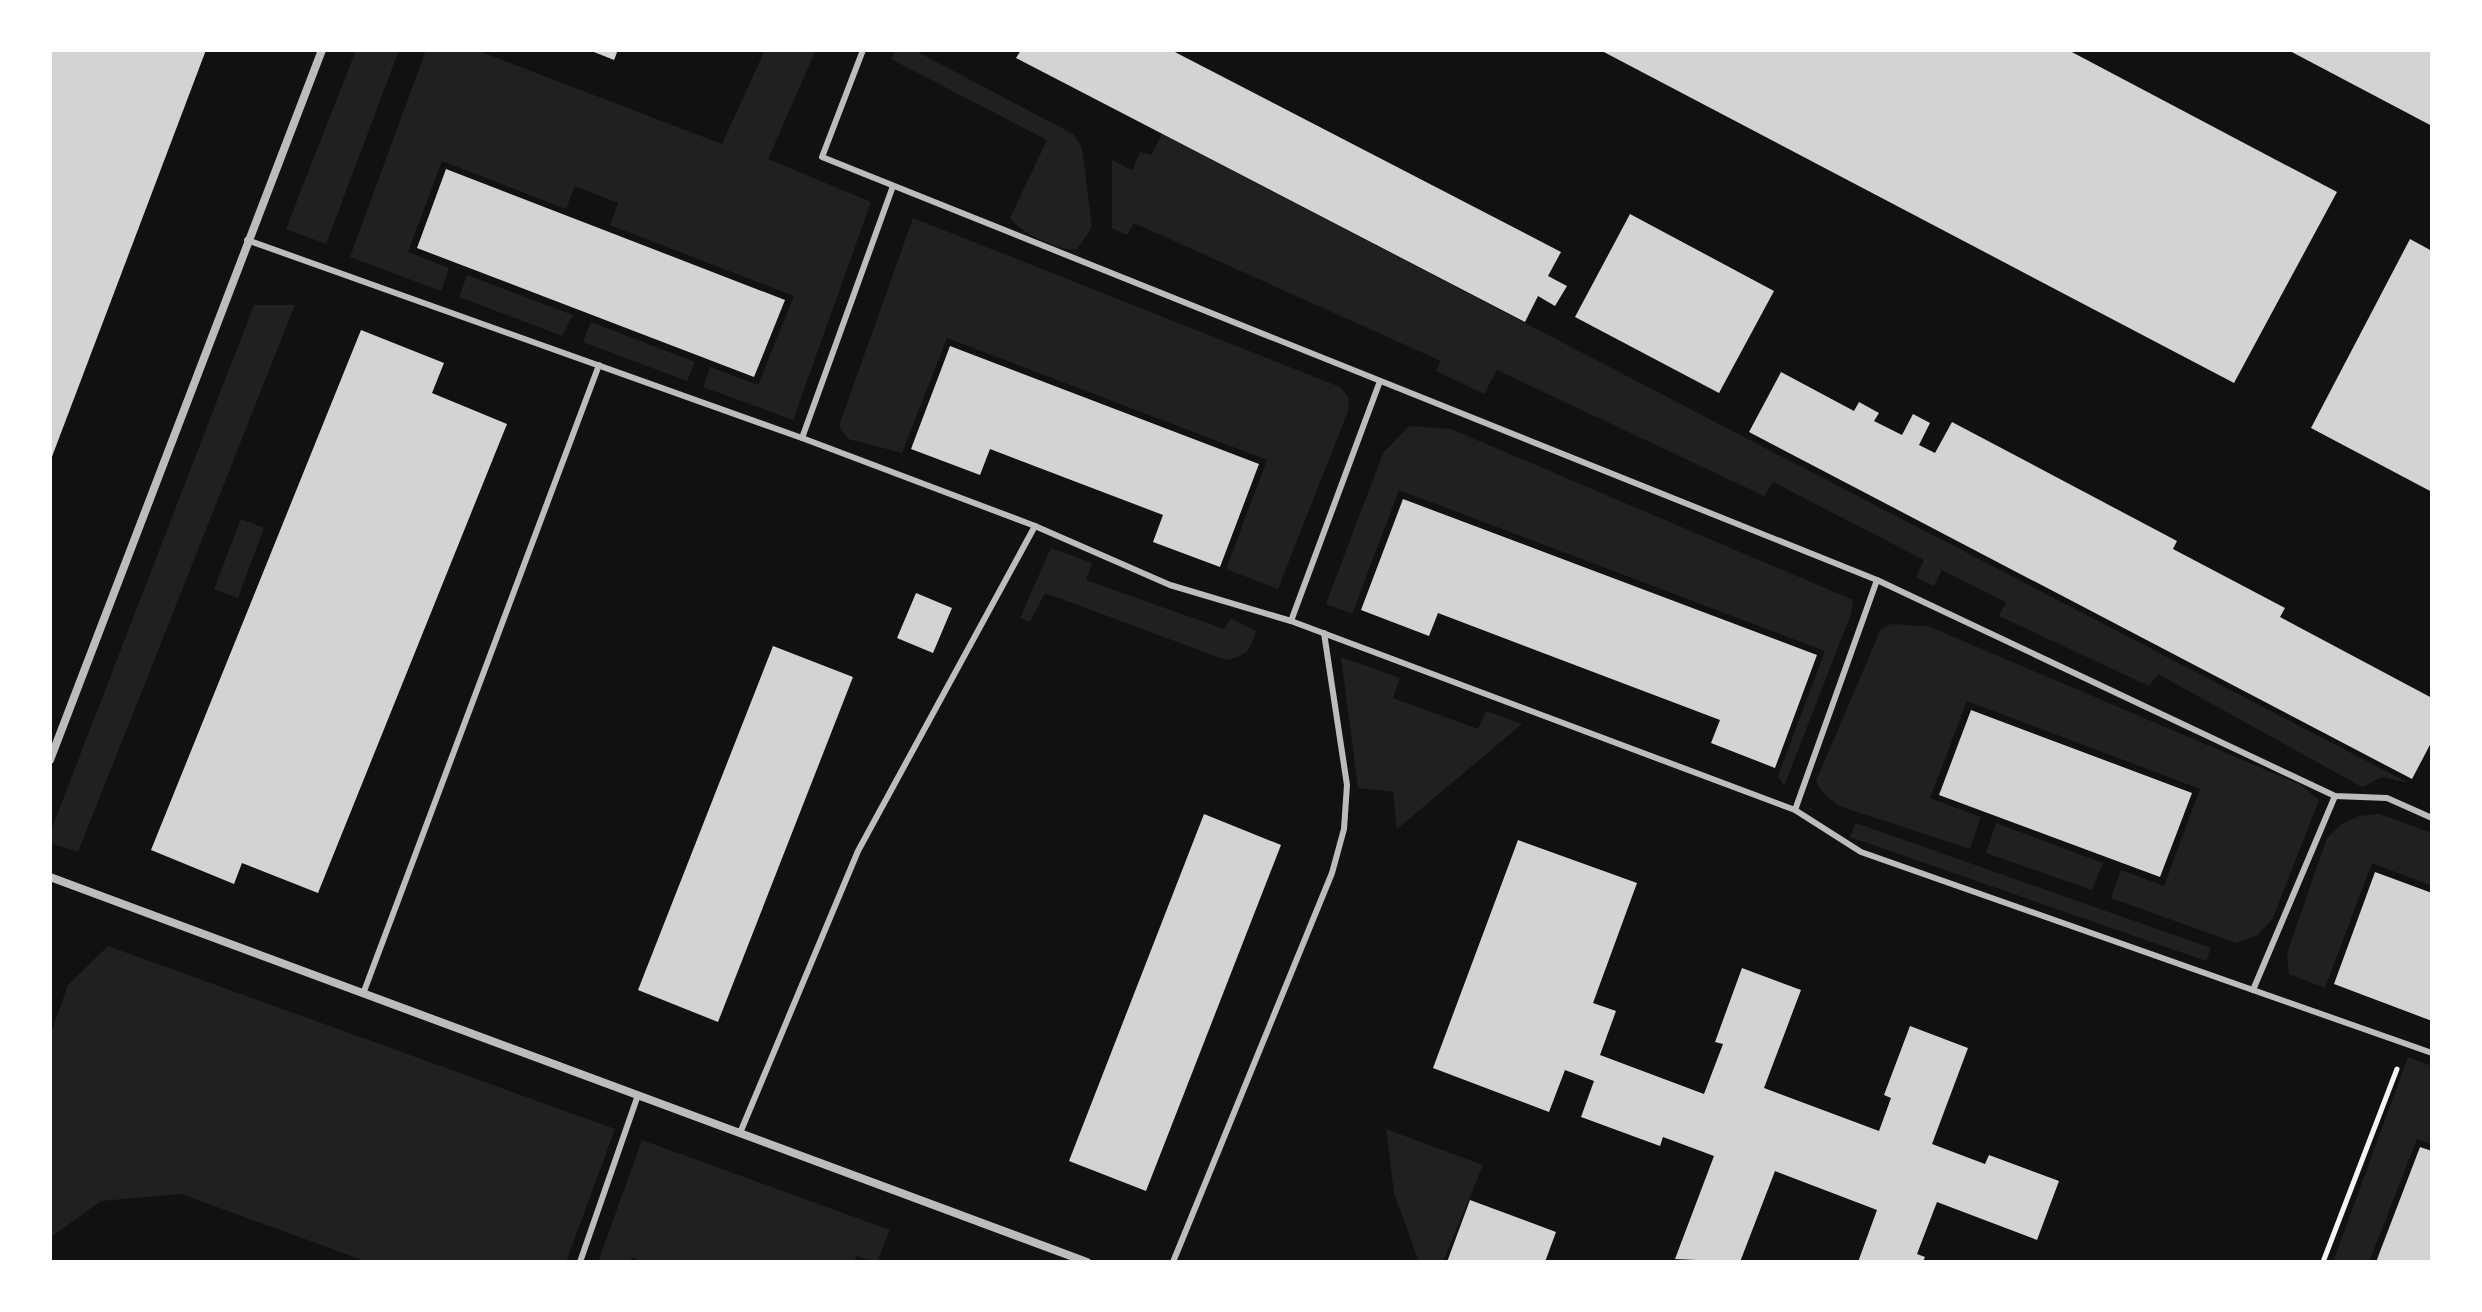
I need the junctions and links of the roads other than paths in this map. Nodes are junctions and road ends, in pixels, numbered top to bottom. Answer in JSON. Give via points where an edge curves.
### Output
{"nodes":[{"id":1,"x":322,"y":50,"type":"edge"},
{"id":2,"x":863,"y":50,"type":"edge"},
{"id":3,"x":893,"y":186,"type":"junction"},
{"id":4,"x":247,"y":240,"type":"junction"},
{"id":5,"x":599,"y":365,"type":"junction"},
{"id":6,"x":1380,"y":381,"type":"junction"},
{"id":7,"x":802,"y":438,"type":"junction"},
{"id":8,"x":1035,"y":526,"type":"junction"},
{"id":9,"x":1877,"y":580,"type":"junction"},
{"id":10,"x":1291,"y":621,"type":"junction"},
{"id":11,"x":1324,"y":633,"type":"junction"},
{"id":12,"x":50,"y":760,"type":"edge"},
{"id":13,"x":2335,"y":796,"type":"junction"},
{"id":14,"x":1795,"y":810,"type":"junction"},
{"id":15,"x":2432,"y":818,"type":"edge"},
{"id":16,"x":50,"y":877,"type":"edge"},
{"id":17,"x":2253,"y":990,"type":"junction"},
{"id":18,"x":363,"y":994,"type":"junction"},
{"id":19,"x":2432,"y":1053,"type":"edge"},
{"id":20,"x":638,"y":1095,"type":"junction"},
{"id":21,"x":740,"y":1133,"type":"junction"},
{"id":22,"x":580,"y":1262,"type":"edge"},
{"id":23,"x":1087,"y":1262,"type":"edge"},
{"id":24,"x":1173,"y":1262,"type":"edge"}],
"edges":[{"from":1,"to":4,"type":"street"},
{"from":2,"to":3,"type":"lane","via":[[822,157]]},
{"from":3,"to":6,"type":"lane"},
{"from":3,"to":7,"type":"lane"},
{"from":4,"to":5,"type":"lane"},
{"from":4,"to":12,"type":"street"},
{"from":5,"to":7,"type":"lane"},
{"from":5,"to":18,"type":"lane"},
{"from":6,"to":9,"type":"lane"},
{"from":6,"to":10,"type":"lane"},
{"from":7,"to":8,"type":"lane"},
{"from":8,"to":10,"type":"lane","via":[[1170,585]]},
{"from":8,"to":21,"type":"lane","via":[[858,851]]},
{"from":9,"to":13,"type":"lane"},
{"from":9,"to":14,"type":"lane"},
{"from":10,"to":11,"type":"lane"},
{"from":11,"to":14,"type":"lane"},
{"from":11,"to":24,"type":"lane","via":[[1347,785],[1344,829],[1332,873]]},
{"from":13,"to":15,"type":"lane","via":[[2387,798]]},
{"from":13,"to":17,"type":"lane"},
{"from":14,"to":17,"type":"lane","via":[[1861,852]]},
{"from":16,"to":18,"type":"street"},
{"from":17,"to":19,"type":"lane"},
{"from":18,"to":20,"type":"street"},
{"from":20,"to":21,"type":"street"},
{"from":20,"to":22,"type":"lane"},
{"from":21,"to":23,"type":"street"}]}
